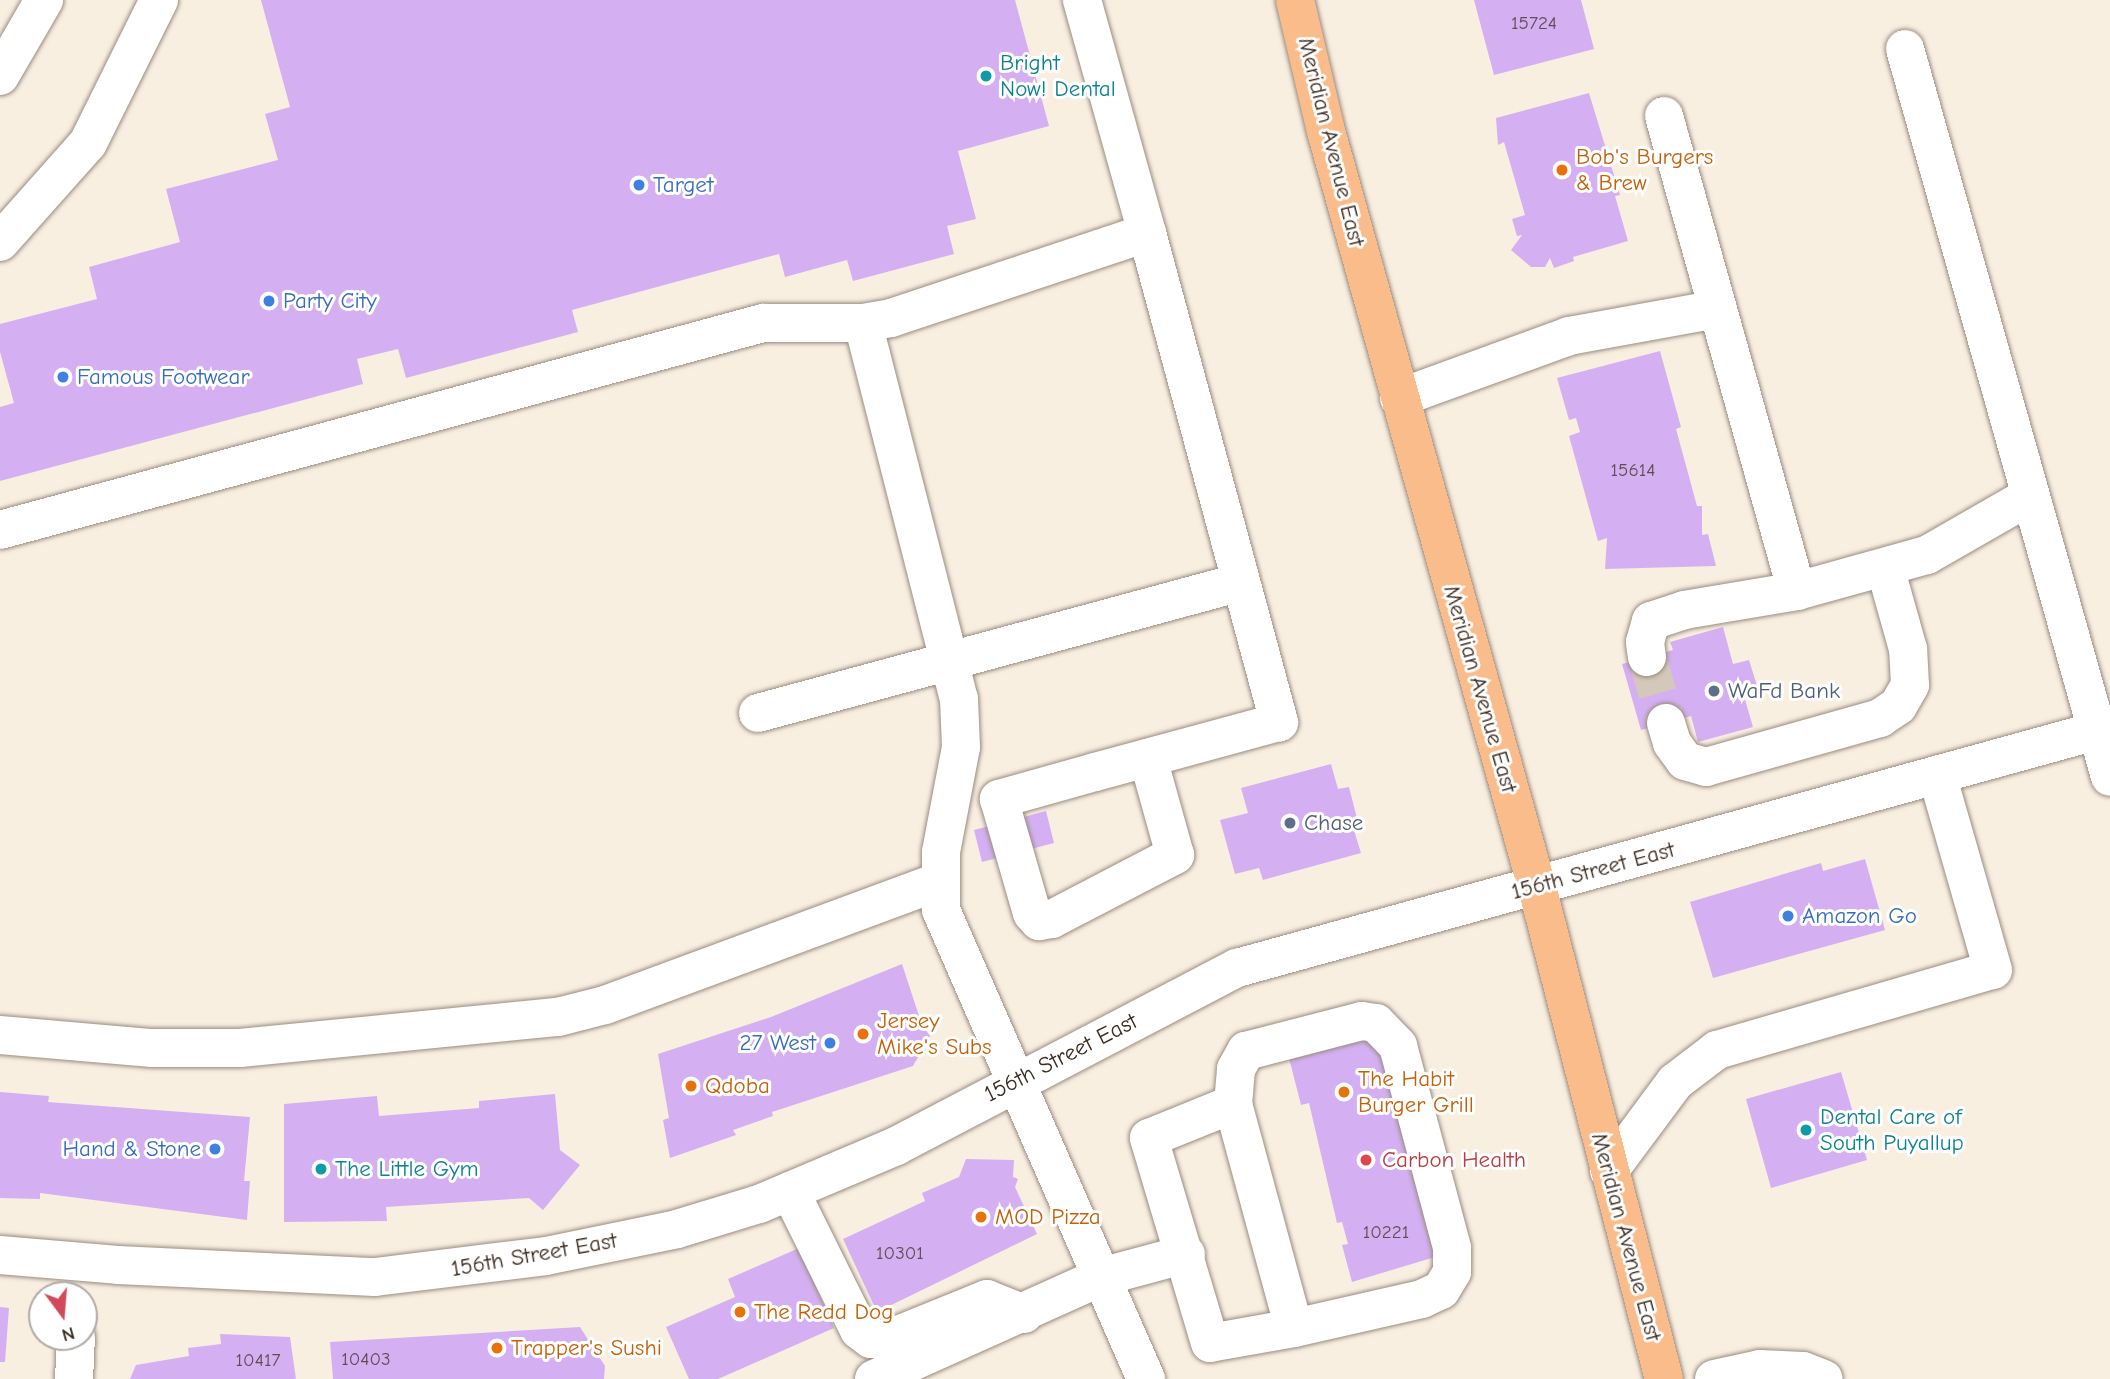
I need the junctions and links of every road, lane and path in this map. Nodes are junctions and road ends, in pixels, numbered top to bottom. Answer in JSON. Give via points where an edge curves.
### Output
{"nodes":[{"id":1,"x":44,"y":0,"type":"edge"},
{"id":2,"x":159,"y":0,"type":"edge"},
{"id":3,"x":1082,"y":0,"type":"edge"},
{"id":4,"x":1295,"y":0,"type":"edge"},
{"id":5,"x":1905,"y":49,"type":"dead end"},
{"id":6,"x":0,"y":76,"type":"edge"},
{"id":7,"x":1664,"y":116,"type":"dead end"},
{"id":8,"x":1147,"y":233,"type":"junction"},
{"id":9,"x":0,"y":242,"type":"edge"},
{"id":10,"x":1718,"y":309,"type":"junction"},
{"id":11,"x":863,"y":323,"type":"junction"},
{"id":12,"x":1399,"y":398,"type":"junction"},
{"id":13,"x":2030,"y":496,"type":"junction"},
{"id":14,"x":0,"y":530,"type":"edge"},
{"id":15,"x":1885,"y":567,"type":"junction"},
{"id":16,"x":1241,"y":582,"type":"junction"},
{"id":17,"x":1797,"y":592,"type":"junction"},
{"id":18,"x":1647,"y":657,"type":"tunnel mouth"},
{"id":19,"x":950,"y":661,"type":"junction"},
{"id":20,"x":758,"y":713,"type":"dead end"},
{"id":21,"x":1666,"y":723,"type":"tunnel mouth"},
{"id":22,"x":2103,"y":729,"type":"edge"},
{"id":23,"x":1148,"y":758,"type":"junction"},
{"id":24,"x":1937,"y":775,"type":"junction"},
{"id":25,"x":2110,"y":777,"type":"edge"},
{"id":26,"x":938,"y":882,"type":"junction"},
{"id":27,"x":1537,"y":887,"type":"junction"},
{"id":28,"x":0,"y":1035,"type":"edge"},
{"id":29,"x":1013,"y":1082,"type":"junction"},
{"id":30,"x":1233,"y":1104,"type":"junction"},
{"id":31,"x":1609,"y":1171,"type":"junction"},
{"id":32,"x":790,"y":1191,"type":"junction"},
{"id":33,"x":1186,"y":1254,"type":"junction"},
{"id":34,"x":0,"y":1255,"type":"edge"},
{"id":35,"x":1101,"y":1277,"type":"junction"},
{"id":36,"x":78,"y":1278,"type":"edge"},
{"id":37,"x":1024,"y":1314,"type":"junction"},
{"id":38,"x":1294,"y":1328,"type":"junction"},
{"id":39,"x":75,"y":1351,"type":"edge"},
{"id":40,"x":1661,"y":1377,"type":"edge"},
{"id":41,"x":74,"y":1379,"type":"edge"},
{"id":42,"x":874,"y":1379,"type":"edge"},
{"id":43,"x":1146,"y":1379,"type":"edge"},
{"id":44,"x":1714,"y":1379,"type":"edge"},
{"id":45,"x":1824,"y":1379,"type":"edge"}],
"edges":[{"from":1,"to":6,"type":"street"},
{"from":2,"to":9,"type":"street","via":[[88,143]]},
{"from":3,"to":8,"type":"street"},
{"from":4,"to":12,"type":"main road","name":"Meridian Avenue East"},
{"from":5,"to":13,"type":"street"},
{"from":7,"to":10,"type":"street"},
{"from":8,"to":11,"type":"street","via":[[943,303]]},
{"from":8,"to":16,"type":"street"},
{"from":10,"to":12,"type":"street","via":[[1569,336]]},
{"from":10,"to":17,"type":"street"},
{"from":11,"to":14,"type":"street","via":[[762,323]]},
{"from":11,"to":19,"type":"street"},
{"from":12,"to":27,"type":"main road","name":"Meridian Avenue East"},
{"from":13,"to":15,"type":"street","via":[[1927,555]]},
{"from":13,"to":22,"type":"street"},
{"from":15,"to":17,"type":"street"},
{"from":15,"to":21,"type":"street","via":[[1908,649],[1910,685],[1898,706],[1880,718],[1706,767],[1685,761],[1672,743]]},
{"from":16,"to":19,"type":"street"},
{"from":16,"to":23,"type":"street","via":[[1279,722]]},
{"from":17,"to":18,"type":"street","via":[[1684,610],[1651,621],[1644,642]]},
{"from":19,"to":20,"type":"street"},
{"from":19,"to":26,"type":"street","via":[[959,699],[961,747]]},
{"from":22,"to":24,"type":"street","name":"156th Street East"},
{"from":22,"to":25,"type":"street"},
{"from":23,"to":23,"type":"street","via":[[1175,855],[1039,921],[1031,913],[999,799]]},
{"from":24,"to":27,"type":"street","name":"156th Street East"},
{"from":24,"to":31,"type":"street","via":[[1993,970],[1717,1050],[1675,1082]]},
{"from":26,"to":28,"type":"street","via":[[605,1005],[558,1017],[240,1048],[152,1048]]},
{"from":26,"to":29,"type":"street","via":[[947,930]]},
{"from":27,"to":29,"type":"street","name":"156th Street East","via":[[1237,968]]},
{"from":27,"to":31,"type":"main road","name":"Meridian Avenue East"},
{"from":29,"to":32,"type":"street","name":"156th Street East","via":[[896,1146]]},
{"from":29,"to":35,"type":"street"},
{"from":30,"to":33,"type":"street","via":[[1149,1138]]},
{"from":30,"to":38,"type":"street"},
{"from":30,"to":38,"type":"street","via":[[1236,1069],[1245,1051],[1362,1021],[1388,1031],[1398,1046],[1452,1248],[1452,1272],[1441,1290],[1422,1299]]},
{"from":31,"to":40,"type":"main road","name":"Meridian Avenue East"},
{"from":32,"to":36,"type":"street","name":"156th Street East","via":[[677,1229],[546,1256],[418,1275]]},
{"from":32,"to":37,"type":"street","via":[[859,1330],[871,1339],[888,1339],[987,1299]]},
{"from":33,"to":35,"type":"street"},
{"from":33,"to":38,"type":"street","via":[[1210,1343]]},
{"from":34,"to":36,"type":"street","name":"156th Street East"},
{"from":35,"to":37,"type":"street"},
{"from":35,"to":43,"type":"street"},
{"from":37,"to":42,"type":"street"},
{"from":39,"to":41,"type":"street"},
{"from":44,"to":45,"type":"street","via":[[1760,1369],[1803,1371]]}]}
